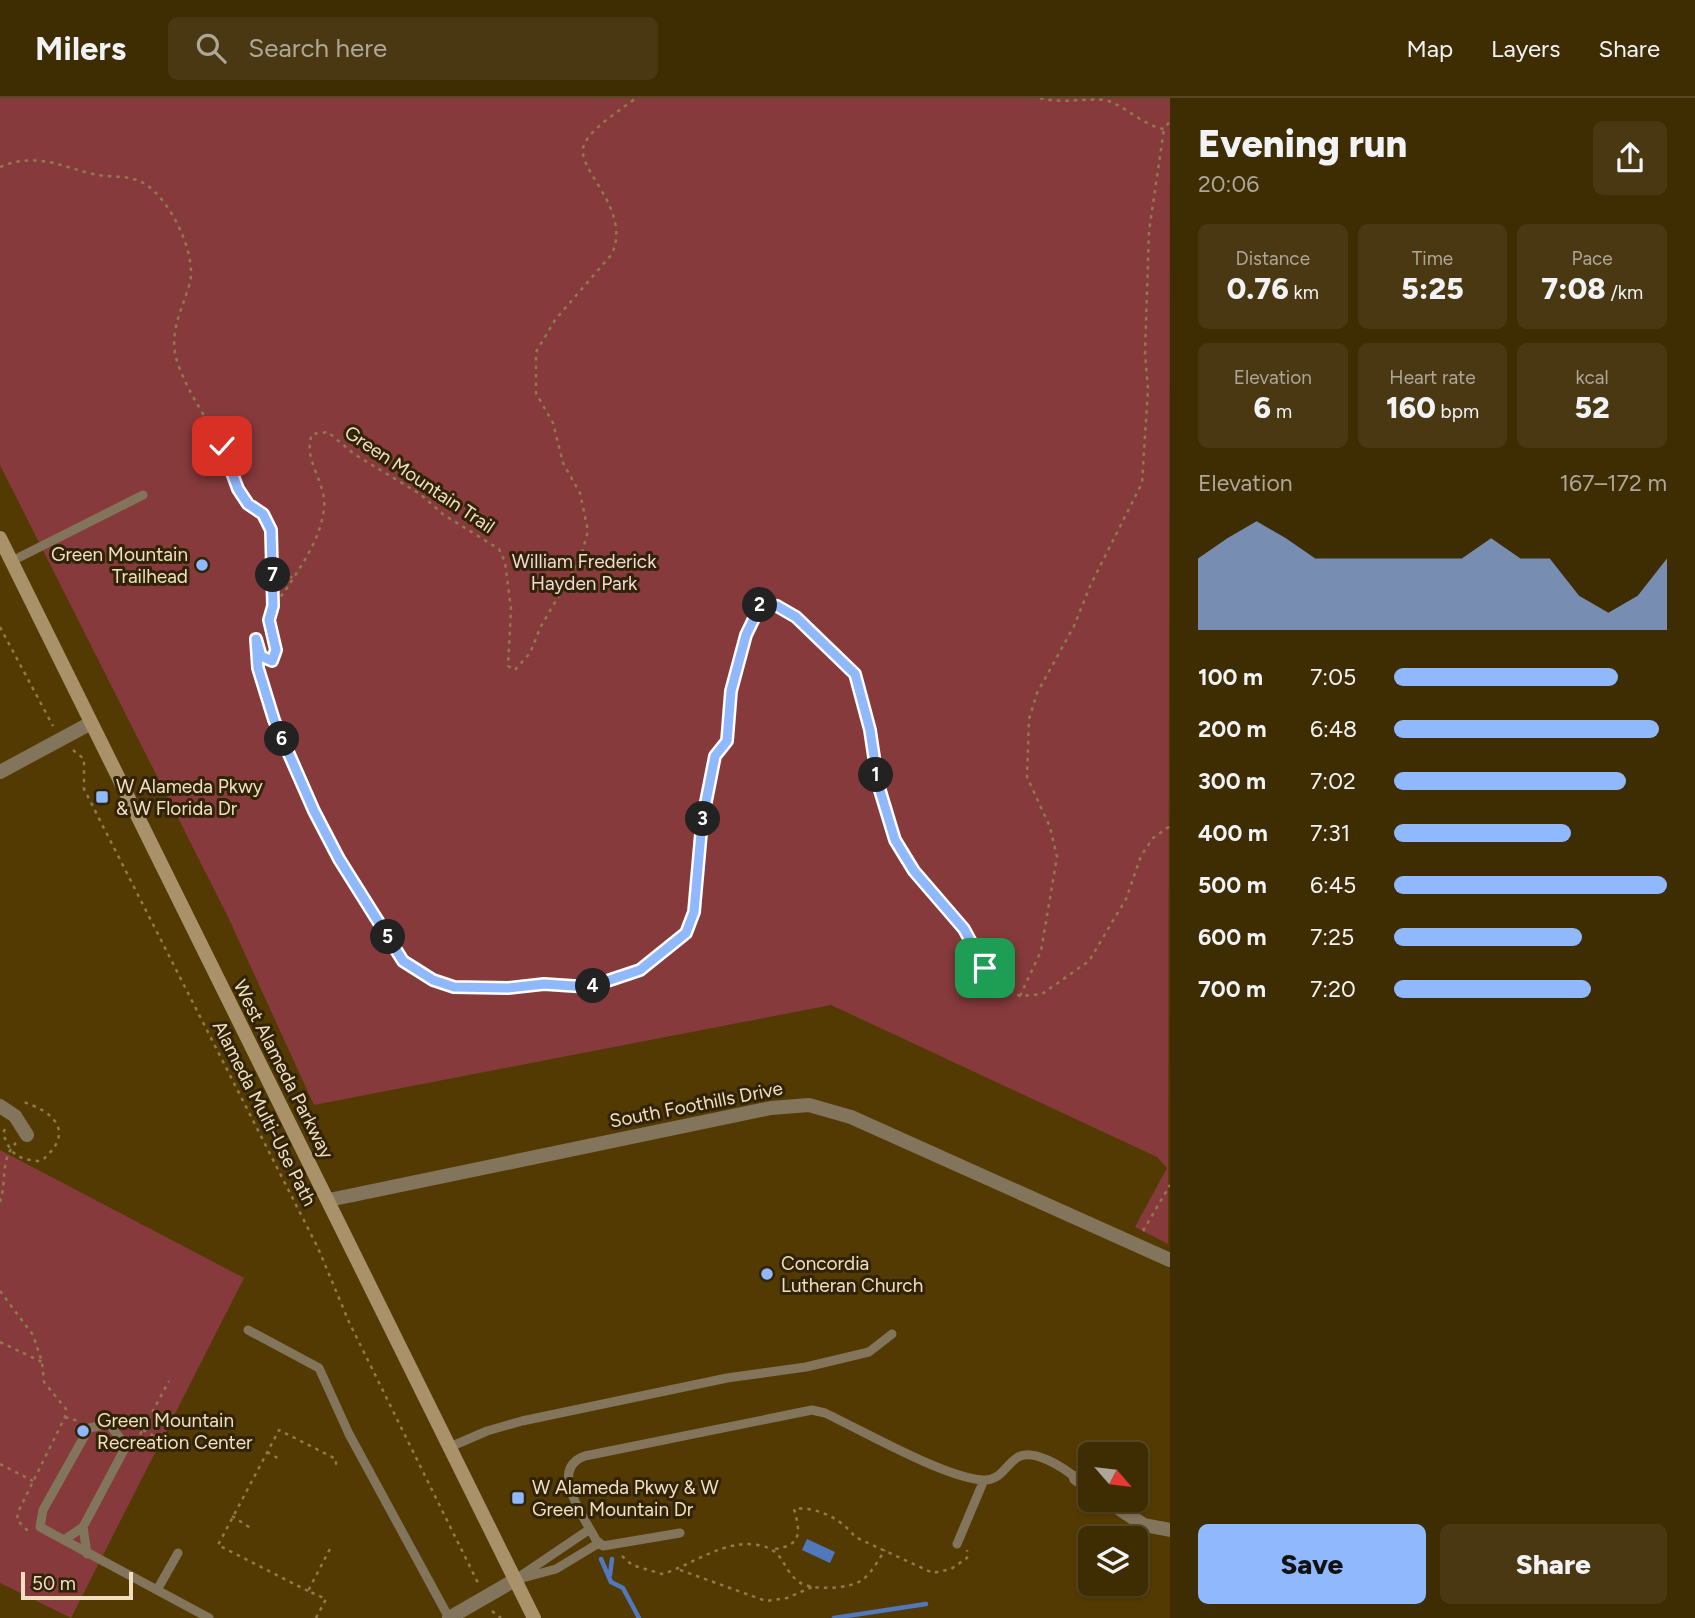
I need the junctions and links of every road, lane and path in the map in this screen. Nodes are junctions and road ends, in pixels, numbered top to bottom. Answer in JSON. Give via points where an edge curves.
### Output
{"nodes":[{"id":1,"x":636,"y":98,"type":"edge"},
{"id":2,"x":1040,"y":98,"type":"edge"},
{"id":3,"x":1170,"y":121,"type":"edge"},
{"id":4,"x":1164,"y":129,"type":"junction"},
{"id":5,"x":0,"y":167,"type":"edge"},
{"id":6,"x":143,"y":495,"type":"dead end"},
{"id":7,"x":0,"y":538,"type":"edge"},
{"id":8,"x":273,"y":558,"type":"junction"},
{"id":9,"x":12,"y":561,"type":"junction"},
{"id":10,"x":292,"y":579,"type":"junction"},
{"id":11,"x":273,"y":606,"type":"junction"},
{"id":12,"x":0,"y":627,"type":"edge"},
{"id":13,"x":91,"y":723,"type":"junction"},
{"id":14,"x":61,"y":740,"type":"junction"},
{"id":15,"x":0,"y":772,"type":"edge"},
{"id":16,"x":1170,"y":826,"type":"edge"},
{"id":17,"x":1020,"y":996,"type":"junction"},
{"id":18,"x":0,"y":1106,"type":"edge"},
{"id":19,"x":27,"y":1135,"type":"joint"},
{"id":20,"x":1170,"y":1185,"type":"edge"},
{"id":21,"x":329,"y":1200,"type":"junction"},
{"id":22,"x":0,"y":1202,"type":"edge"},
{"id":23,"x":1143,"y":1231,"type":"dead end"},
{"id":24,"x":1170,"y":1260,"type":"edge"},
{"id":25,"x":248,"y":1330,"type":"dead end"},
{"id":26,"x":892,"y":1334,"type":"dead end"},
{"id":27,"x":0,"y":1342,"type":"edge"},
{"id":28,"x":42,"y":1362,"type":"dead end"},
{"id":29,"x":169,"y":1381,"type":"dead end"},
{"id":30,"x":65,"y":1417,"type":"dead end"},
{"id":31,"x":84,"y":1421,"type":"dead end"},
{"id":32,"x":143,"y":1430,"type":"junction"},
{"id":33,"x":134,"y":1435,"type":"dead end"},
{"id":34,"x":165,"y":1442,"type":"dead end"},
{"id":35,"x":450,"y":1447,"type":"junction"},
{"id":36,"x":267,"y":1452,"type":"junction"},
{"id":37,"x":281,"y":1460,"type":"dead end"},
{"id":38,"x":0,"y":1464,"type":"edge"},
{"id":39,"x":336,"y":1468,"type":"dead end"},
{"id":40,"x":1076,"y":1478,"type":"edge"},
{"id":41,"x":984,"y":1480,"type":"junction"},
{"id":42,"x":33,"y":1481,"type":"dead end"},
{"id":43,"x":1124,"y":1512,"type":"edge"},
{"id":44,"x":232,"y":1516,"type":"junction"},
{"id":45,"x":83,"y":1527,"type":"junction"},
{"id":46,"x":252,"y":1529,"type":"dead end"},
{"id":47,"x":590,"y":1529,"type":"junction"},
{"id":48,"x":1170,"y":1530,"type":"edge"},
{"id":49,"x":680,"y":1533,"type":"dead end"},
{"id":50,"x":64,"y":1540,"type":"junction"},
{"id":51,"x":599,"y":1543,"type":"junction"},
{"id":52,"x":332,"y":1545,"type":"dead end"},
{"id":53,"x":962,"y":1546,"type":"joint"},
{"id":54,"x":775,"y":1549,"type":"junction"},
{"id":55,"x":885,"y":1550,"type":"junction"},
{"id":56,"x":178,"y":1553,"type":"dead end"},
{"id":57,"x":88,"y":1554,"type":"junction"},
{"id":58,"x":613,"y":1557,"type":"dead end"},
{"id":59,"x":679,"y":1569,"type":"junction"},
{"id":60,"x":515,"y":1580,"type":"junction"},
{"id":61,"x":812,"y":1587,"type":"junction"},
{"id":62,"x":157,"y":1590,"type":"junction"},
{"id":63,"x":308,"y":1591,"type":"junction"},
{"id":64,"x":485,"y":1596,"type":"junction"},
{"id":65,"x":209,"y":1618,"type":"edge"},
{"id":66,"x":316,"y":1618,"type":"edge"},
{"id":67,"x":449,"y":1618,"type":"edge"},
{"id":68,"x":501,"y":1618,"type":"edge"},
{"id":69,"x":534,"y":1618,"type":"edge"}],
"edges":[{"from":1,"to":10,"type":"path","name":"Green Mountain Trail","via":[[583,146],[583,160],[603,190],[617,224],[616,244],[555,320],[536,352],[536,393],[553,423],[563,463],[585,506],[587,531],[580,560],[530,653],[515,670],[508,666],[511,609],[499,549],[328,432],[316,432],[309,441],[324,509],[311,549]]},
{"from":2,"to":4,"type":"path","via":[[1059,103],[1109,101]]},
{"from":3,"to":4,"type":"path"},
{"from":4,"to":17,"type":"path","via":[[1149,231],[1142,483],[1028,719],[1027,777],[1050,827],[1057,858],[1041,951]]},
{"from":5,"to":8,"type":"path","via":[[49,160],[93,174],[131,178],[154,191],[182,232],[193,266],[173,329],[179,368],[222,446],[238,489],[267,519]]},
{"from":6,"to":9,"type":"lane"},
{"from":7,"to":9,"type":"main road","name":"West Alameda Parkway"},
{"from":8,"to":10,"type":"path"},
{"from":8,"to":11,"type":"path"},
{"from":9,"to":13,"type":"main road","name":"West Alameda Parkway"},
{"from":10,"to":11,"type":"path","name":"Green Mountain Trail"},
{"from":11,"to":17,"type":"path","via":[[269,620],[276,650],[272,661],[261,656],[256,639],[258,668],[274,720],[339,859],[403,961],[433,980],[454,987],[589,987],[640,970],[686,933],[694,912],[702,822],[715,756],[727,741],[731,691],[746,635],[761,604],[777,606],[796,617],[855,674],[895,840],[914,871],[964,929],[985,968],[1004,988]]},
{"from":12,"to":14,"type":"path","name":"Alameda Multi-Use Path"},
{"from":13,"to":14,"type":"street"},
{"from":13,"to":21,"type":"main road","name":"West Alameda Parkway"},
{"from":14,"to":15,"type":"street"},
{"from":14,"to":64,"type":"path","name":"Alameda Multi-Use Path","via":[[84,759],[84,789],[318,1248],[349,1322]]},
{"from":16,"to":17,"type":"path","via":[[1153,838],[1141,856],[1126,899],[1089,961],[1042,994]]},
{"from":18,"to":19,"type":"street","via":[[15,1116]]},
{"from":19,"to":22,"type":"path","via":[[8,1149],[3,1161],[5,1186]]},
{"from":20,"to":23,"type":"path"},
{"from":21,"to":24,"type":"street","name":"South Foothills Drive","via":[[771,1108],[809,1105],[851,1117]]},
{"from":21,"to":35,"type":"main road","name":"West Alameda Parkway"},
{"from":25,"to":67,"type":"lane","via":[[319,1368],[349,1434]]},
{"from":26,"to":35,"type":"lane","via":[[869,1352],[522,1420]]},
{"from":27,"to":28,"type":"path"},
{"from":29,"to":32,"type":"path"},
{"from":30,"to":31,"type":"path"},
{"from":32,"to":33,"type":"path","via":[[136,1443]]},
{"from":32,"to":34,"type":"path"},
{"from":35,"to":60,"type":"main road","name":"West Alameda Parkway"},
{"from":36,"to":37,"type":"path"},
{"from":36,"to":39,"type":"path","via":[[279,1430],[336,1459]]},
{"from":36,"to":44,"type":"path"},
{"from":38,"to":42,"type":"path"},
{"from":40,"to":41,"type":"lane","via":[[1027,1454],[996,1478]]},
{"from":41,"to":47,"type":"lane","via":[[940,1468],[812,1410],[577,1459],[570,1467],[568,1482]]},
{"from":41,"to":53,"type":"lane"},
{"from":43,"to":48,"type":"street","via":[[1144,1525]]},
{"from":44,"to":46,"type":"path"},
{"from":44,"to":63,"type":"path","via":[[218,1545]]},
{"from":45,"to":50,"type":"lane"},
{"from":45,"to":50,"type":"lane","via":[[124,1450],[109,1424],[89,1429],[43,1510],[40,1527]]},
{"from":45,"to":57,"type":"lane"},
{"from":47,"to":51,"type":"lane"},
{"from":47,"to":60,"type":"lane"},
{"from":49,"to":51,"type":"lane","via":[[609,1547]]},
{"from":50,"to":57,"type":"lane"},
{"from":51,"to":60,"type":"lane","via":[[556,1569]]},
{"from":52,"to":63,"type":"path"},
{"from":53,"to":55,"type":"path","via":[[967,1558],[951,1569],[933,1573]]},
{"from":54,"to":55,"type":"path","via":[[796,1539],[799,1528],[794,1509],[810,1506],[848,1527],[855,1537]]},
{"from":54,"to":59,"type":"path","via":[[741,1543]]},
{"from":54,"to":61,"type":"path","via":[[799,1582]]},
{"from":55,"to":61,"type":"path","via":[[862,1580]]},
{"from":56,"to":62,"type":"lane"},
{"from":57,"to":62,"type":"lane"},
{"from":58,"to":59,"type":"path","via":[[624,1556],[632,1564],[662,1574]]},
{"from":59,"to":61,"type":"path","via":[[765,1601]]},
{"from":60,"to":64,"type":"street"},
{"from":60,"to":69,"type":"main road","name":"West Alameda Parkway"},
{"from":62,"to":65,"type":"lane"},
{"from":63,"to":66,"type":"path","via":[[326,1600]]},
{"from":64,"to":67,"type":"street"},
{"from":64,"to":68,"type":"path","name":"Alameda Multi-Use Path","via":[[493,1613]]}]}
